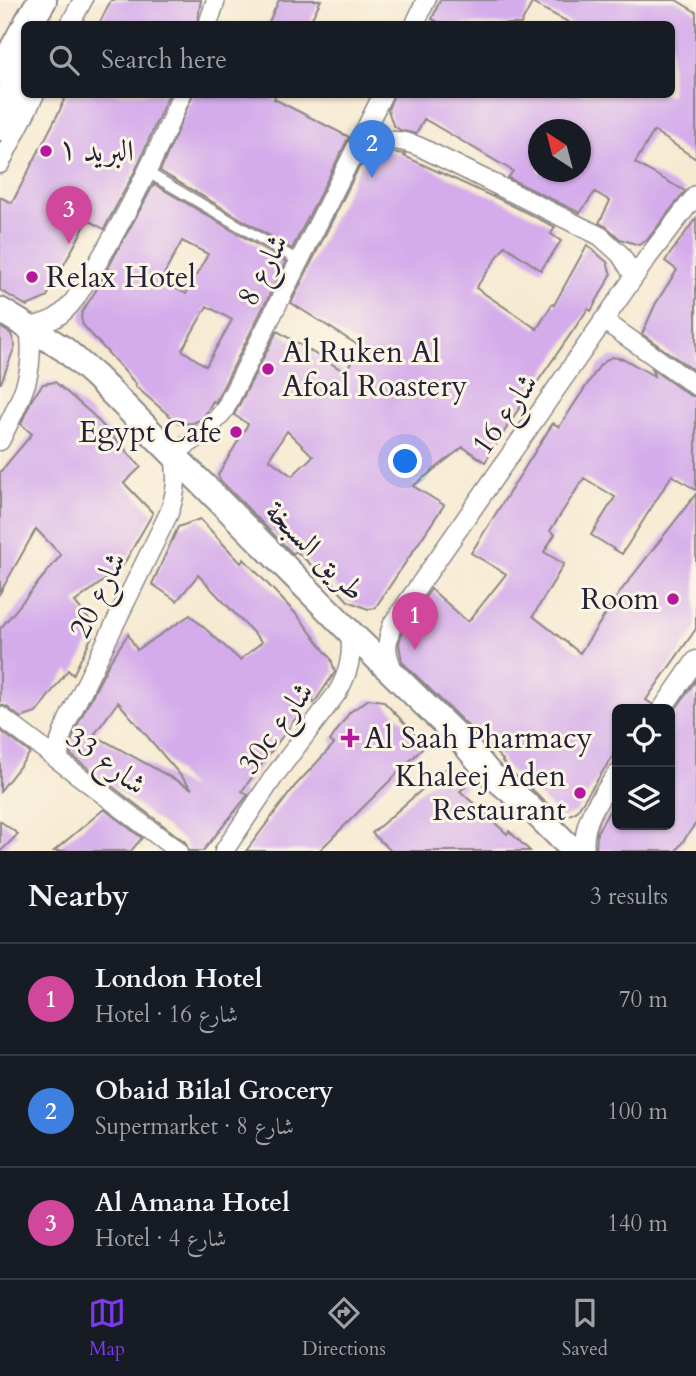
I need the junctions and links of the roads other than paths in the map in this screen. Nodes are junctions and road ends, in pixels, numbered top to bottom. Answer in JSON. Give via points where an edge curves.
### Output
{"nodes":[{"id":1,"x":42,"y":0,"type":"edge"},
{"id":2,"x":83,"y":0,"type":"edge"},
{"id":3,"x":216,"y":0,"type":"edge"},
{"id":4,"x":426,"y":0,"type":"edge"},
{"id":5,"x":30,"y":21,"type":"edge"},
{"id":6,"x":36,"y":21,"type":"edge"},
{"id":7,"x":72,"y":21,"type":"edge"},
{"id":8,"x":209,"y":21,"type":"edge"},
{"id":9,"x":416,"y":21,"type":"edge"},
{"id":10,"x":21,"y":36,"type":"edge"},
{"id":11,"x":21,"y":65,"type":"edge"},
{"id":12,"x":0,"y":75,"type":"edge"},
{"id":13,"x":33,"y":98,"type":"edge"},
{"id":14,"x":179,"y":98,"type":"edge"},
{"id":15,"x":381,"y":98,"type":"edge"},
{"id":16,"x":0,"y":126,"type":"edge"},
{"id":17,"x":350,"y":162,"type":"junction"},
{"id":18,"x":0,"y":164,"type":"edge"},
{"id":19,"x":147,"y":172,"type":"junction"},
{"id":20,"x":696,"y":195,"type":"edge"},
{"id":21,"x":299,"y":261,"type":"junction"},
{"id":22,"x":634,"y":276,"type":"junction"},
{"id":23,"x":0,"y":310,"type":"edge"},
{"id":24,"x":603,"y":320,"type":"junction"},
{"id":25,"x":29,"y":327,"type":"junction"},
{"id":26,"x":696,"y":386,"type":"edge"},
{"id":27,"x":0,"y":441,"type":"edge"},
{"id":28,"x":173,"y":452,"type":"junction"},
{"id":29,"x":351,"y":632,"type":"junction"},
{"id":30,"x":696,"y":660,"type":"edge"},
{"id":31,"x":395,"y":674,"type":"junction"},
{"id":32,"x":665,"y":704,"type":"edge"},
{"id":33,"x":0,"y":716,"type":"edge"},
{"id":34,"x":59,"y":760,"type":"junction"},
{"id":35,"x":612,"y":781,"type":"edge"},
{"id":36,"x":178,"y":851,"type":"edge"},
{"id":37,"x":224,"y":851,"type":"edge"},
{"id":38,"x":574,"y":851,"type":"edge"},
{"id":39,"x":584,"y":851,"type":"edge"}],
"edges":[{"from":1,"to":5,"type":"main road"},
{"from":1,"to":6,"type":"main road"},
{"from":2,"to":7,"type":"street"},
{"from":3,"to":8,"type":"street"},
{"from":4,"to":9,"type":"street"},
{"from":10,"to":12,"type":"main road"},
{"from":11,"to":16,"type":"main road"},
{"from":13,"to":18,"type":"street"},
{"from":14,"to":19,"type":"street"},
{"from":15,"to":17,"type":"street","name":"شارع 8"},
{"from":17,"to":21,"type":"street","name":"شارع 8"},
{"from":17,"to":22,"type":"street","via":[[375,143],[406,141],[600,236],[620,254]]},
{"from":19,"to":21,"type":"lane"},
{"from":19,"to":25,"type":"street","via":[[71,305],[49,322]]},
{"from":20,"to":22,"type":"street","name":"شارع 16"},
{"from":21,"to":28,"type":"street","name":"شارع 8","via":[[225,409],[202,435]]},
{"from":22,"to":24,"type":"street","name":"شارع 16"},
{"from":23,"to":25,"type":"street","name":"طريق السبخة"},
{"from":24,"to":26,"type":"street"},
{"from":24,"to":31,"type":"street","name":"شارع 16","via":[[393,623],[387,640]]},
{"from":25,"to":27,"type":"street","via":[[30,369]]},
{"from":25,"to":28,"type":"street","name":"طريق السبخة","via":[[80,362]]},
{"from":28,"to":29,"type":"street","name":"طريق السبخة"},
{"from":28,"to":34,"type":"street","name":"شارع 20","via":[[177,482],[169,513],[67,722]]},
{"from":29,"to":31,"type":"street","name":"طريق السبخة"},
{"from":29,"to":37,"type":"street","name":"30c شارع","via":[[350,664],[337,693]]},
{"from":30,"to":32,"type":"street"},
{"from":31,"to":38,"type":"street","name":"طريق السبخة","via":[[489,773]]},
{"from":33,"to":34,"type":"street","name":"شارع 33"},
{"from":34,"to":36,"type":"street","name":"شارع 33"},
{"from":35,"to":39,"type":"street","via":[[592,811]]}]}
